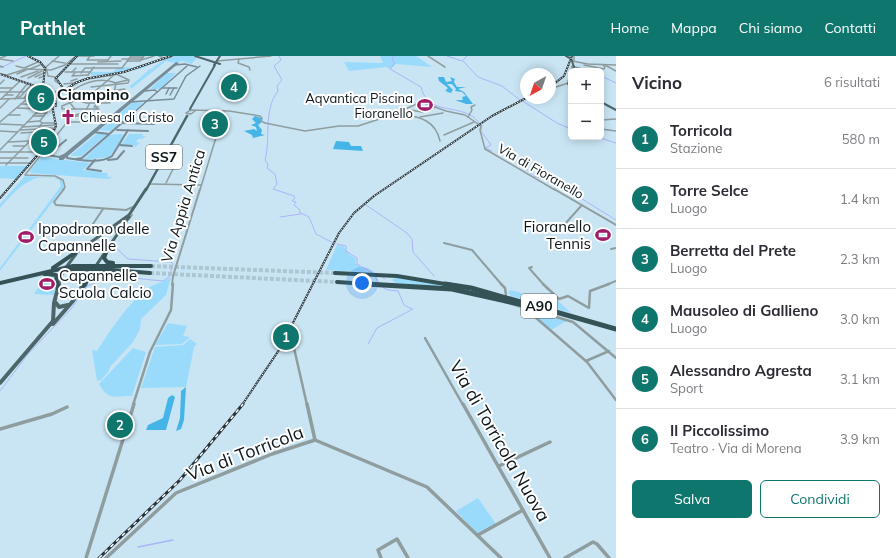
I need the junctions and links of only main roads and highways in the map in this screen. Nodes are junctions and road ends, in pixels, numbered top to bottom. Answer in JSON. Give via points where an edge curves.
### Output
{"nodes":[{"id":1,"x":195,"y":56,"type":"edge"},
{"id":2,"x":566,"y":56,"type":"edge"},
{"id":3,"x":219,"y":60,"type":"edge"},
{"id":4,"x":224,"y":60,"type":"road end"},
{"id":5,"x":574,"y":68,"type":"edge"},
{"id":6,"x":209,"y":74,"type":"junction"},
{"id":7,"x":197,"y":97,"type":"junction"},
{"id":8,"x":604,"y":104,"type":"edge"},
{"id":9,"x":616,"y":110,"type":"edge"},
{"id":10,"x":190,"y":112,"type":"junction"},
{"id":11,"x":180,"y":131,"type":"junction"},
{"id":12,"x":166,"y":153,"type":"junction"},
{"id":13,"x":158,"y":165,"type":"junction"},
{"id":14,"x":97,"y":237,"type":"junction"},
{"id":15,"x":85,"y":246,"type":"junction"},
{"id":16,"x":110,"y":246,"type":"junction"},
{"id":17,"x":132,"y":266,"type":"junction"},
{"id":18,"x":151,"y":266,"type":"tunnel mouth"},
{"id":19,"x":130,"y":271,"type":"junction"},
{"id":20,"x":37,"y":273,"type":"junction"},
{"id":21,"x":150,"y":273,"type":"tunnel mouth"},
{"id":22,"x":334,"y":273,"type":"tunnel mouth"},
{"id":23,"x":44,"y":274,"type":"junction"},
{"id":24,"x":337,"y":282,"type":"tunnel mouth"},
{"id":25,"x":0,"y":283,"type":"edge"},
{"id":26,"x":58,"y":288,"type":"junction"},
{"id":27,"x":82,"y":288,"type":"junction"},
{"id":28,"x":55,"y":300,"type":"junction"},
{"id":29,"x":73,"y":301,"type":"junction"},
{"id":30,"x":616,"y":330,"type":"edge"},
{"id":31,"x":0,"y":384,"type":"edge"}],
"edges":[{"from":1,"to":3,"type":"main road"},
{"from":2,"to":5,"type":"main road","via":[[572,60]]},
{"from":3,"to":4,"type":"main road"},
{"from":3,"to":6,"type":"main road"},
{"from":3,"to":6,"type":"main road"},
{"from":6,"to":7,"type":"main road"},
{"from":7,"to":10,"type":"main road"},
{"from":7,"to":10,"type":"main road"},
{"from":8,"to":9,"type":"main road"},
{"from":10,"to":11,"type":"main road","number":"SS7"},
{"from":11,"to":12,"type":"main road","number":"SS7"},
{"from":11,"to":16,"type":"main road","number":"SS7"},
{"from":12,"to":13,"type":"main road","number":"SS7"},
{"from":12,"to":13,"type":"main road","via":[[160,158]]},
{"from":13,"to":14,"type":"main road","number":"SS7","via":[[127,217]]},
{"from":14,"to":15,"type":"main road","number":"SS7"},
{"from":14,"to":16,"type":"main road","via":[[109,229],[116,228]]},
{"from":15,"to":20,"type":"highway","via":[[56,266]]},
{"from":15,"to":26,"type":"main road","number":"SS7","via":[[66,266]]},
{"from":16,"to":17,"type":"highway","via":[[104,257],[106,261]]},
{"from":16,"to":27,"type":"main road","number":"SS7"},
{"from":17,"to":18,"type":"highway"},
{"from":17,"to":20,"type":"highway","via":[[78,266]]},
{"from":19,"to":21,"type":"highway"},
{"from":19,"to":23,"type":"highway","via":[[84,269]]},
{"from":19,"to":27,"type":"highway","via":[[99,272],[91,276]]},
{"from":20,"to":25,"type":"highway"},
{"from":22,"to":30,"type":"highway","number":"A90","via":[[397,276],[471,288]]},
{"from":23,"to":25,"type":"highway"},
{"from":23,"to":26,"type":"highway","via":[[56,275]]},
{"from":24,"to":30,"type":"highway","number":"A90","via":[[466,291]]},
{"from":26,"to":28,"type":"main road","number":"SS7"},
{"from":27,"to":29,"type":"main road","number":"SS7"},
{"from":28,"to":29,"type":"main road","via":[[56,305],[60,307],[67,306]]},
{"from":28,"to":31,"type":"main road","number":"SS7","via":[[55,316],[52,323],[9,370]]},
{"from":29,"to":31,"type":"main road","number":"SS7"}]}
